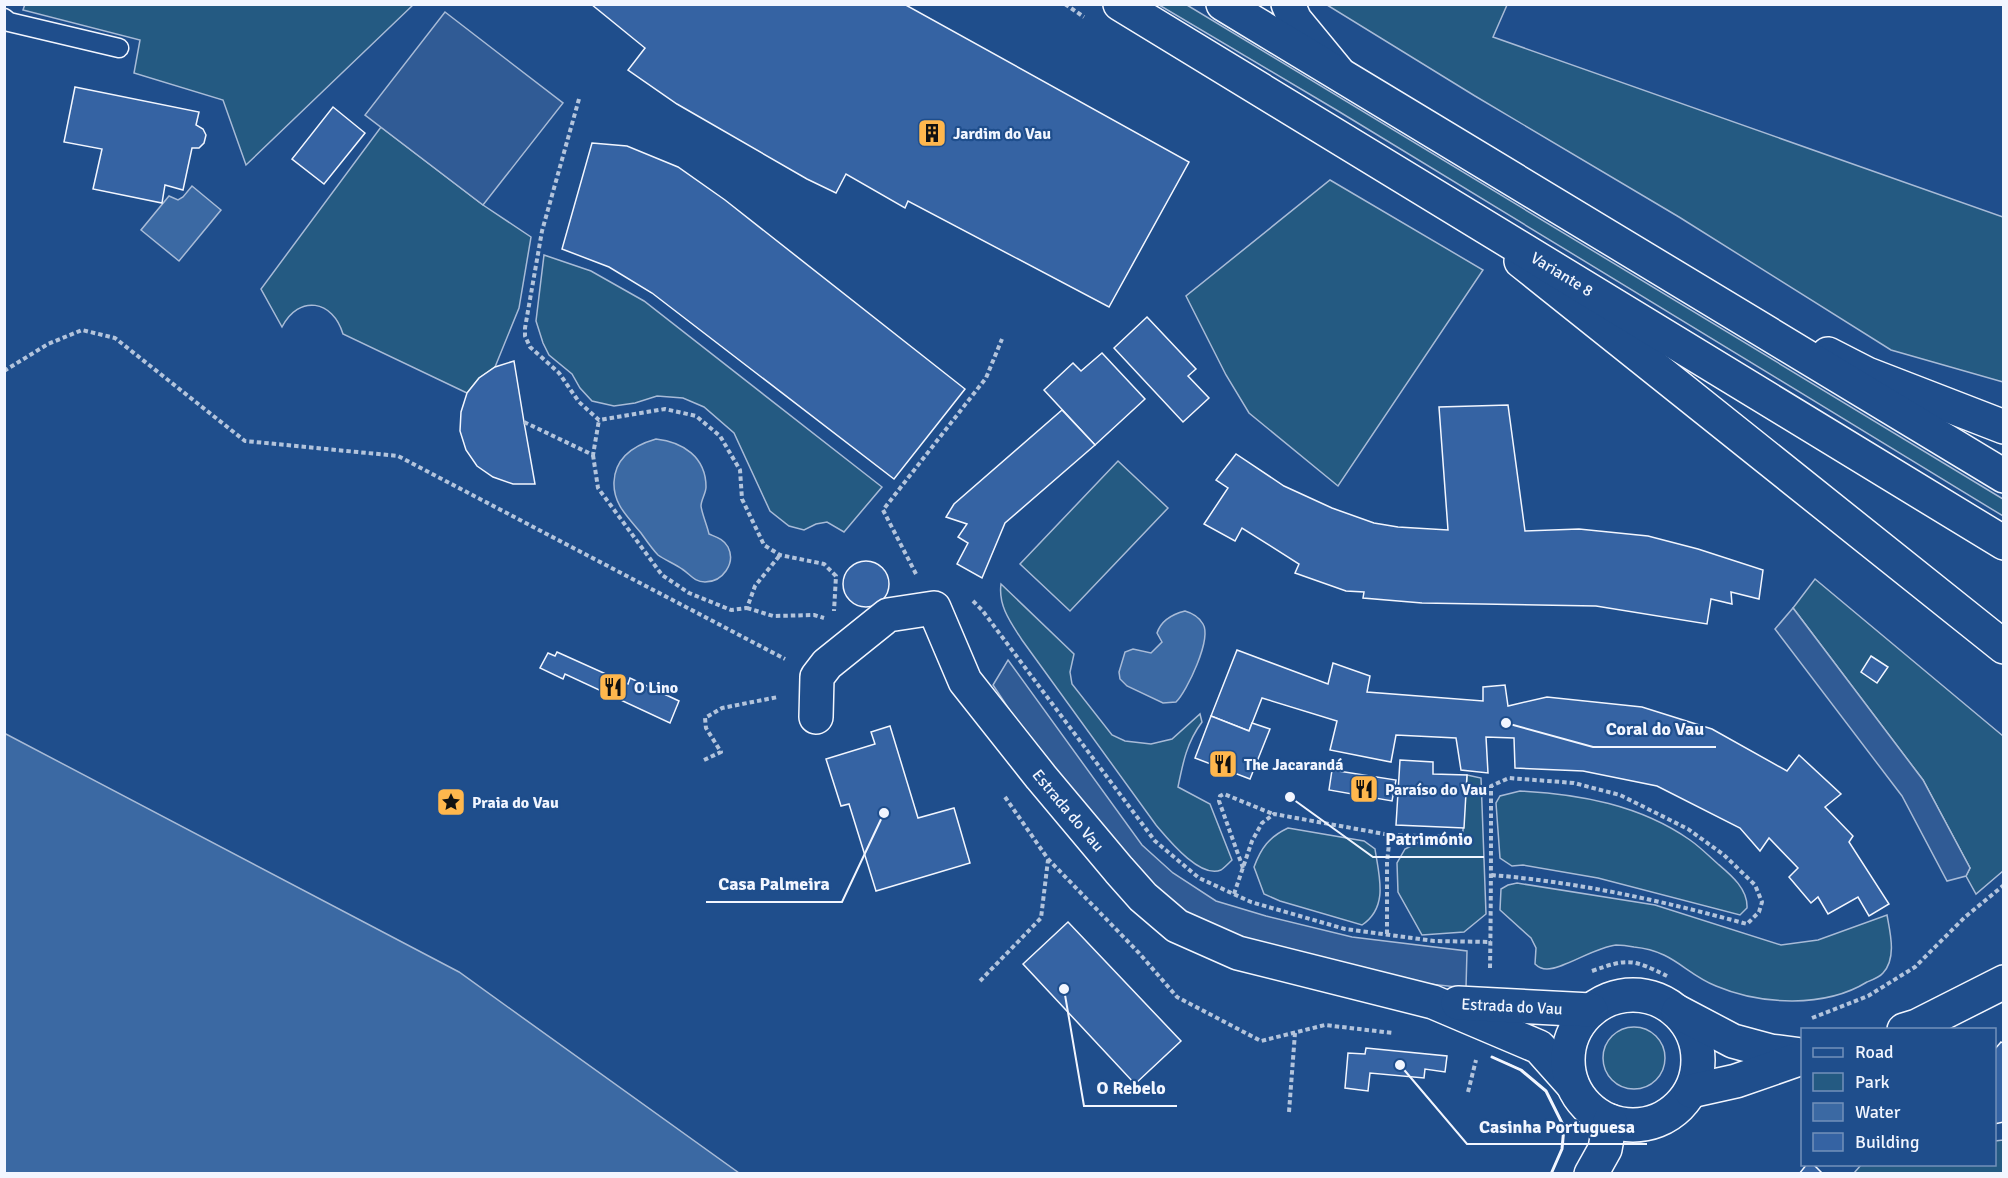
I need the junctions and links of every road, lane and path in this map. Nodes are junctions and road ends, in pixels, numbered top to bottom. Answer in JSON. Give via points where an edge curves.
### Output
{"nodes":[{"id":1,"x":1120,"y":4,"type":"edge"},
{"id":2,"x":1223,"y":4,"type":"edge"},
{"id":3,"x":1288,"y":4,"type":"edge"},
{"id":4,"x":4,"y":18,"type":"edge"},
{"id":5,"x":119,"y":48,"type":"dead end"},
{"id":6,"x":1340,"y":75,"type":"junction"},
{"id":7,"x":579,"y":99,"type":"dead end"},
{"id":8,"x":1463,"y":214,"type":"junction"},
{"id":9,"x":1656,"y":266,"type":"junction"},
{"id":10,"x":1002,"y":339,"type":"dead end"},
{"id":11,"x":4,"y":371,"type":"edge"},
{"id":12,"x":599,"y":420,"type":"junction"},
{"id":13,"x":524,"y":422,"type":"dead end"},
{"id":14,"x":2004,"y":427,"type":"edge"},
{"id":15,"x":593,"y":455,"type":"junction"},
{"id":16,"x":2004,"y":476,"type":"edge"},
{"id":17,"x":2004,"y":543,"type":"edge"},
{"id":18,"x":780,"y":555,"type":"junction"},
{"id":19,"x":747,"y":608,"type":"junction"},
{"id":20,"x":934,"y":608,"type":"junction"},
{"id":21,"x":2004,"y":647,"type":"edge"},
{"id":22,"x":788,"y":651,"type":"dead end"},
{"id":23,"x":782,"y":657,"type":"junction"},
{"id":24,"x":784,"y":667,"type":"dead end"},
{"id":25,"x":783,"y":692,"type":"dead end"},
{"id":26,"x":816,"y":717,"type":"dead end"},
{"id":27,"x":704,"y":760,"type":"dead end"},
{"id":28,"x":1274,"y":814,"type":"junction"},
{"id":29,"x":1390,"y":835,"type":"junction"},
{"id":30,"x":1451,"y":837,"type":"dead end"},
{"id":31,"x":1048,"y":859,"type":"dead end"},
{"id":32,"x":1243,"y":868,"type":"junction"},
{"id":33,"x":1491,"y":875,"type":"junction"},
{"id":34,"x":2004,"y":885,"type":"edge"},
{"id":35,"x":1234,"y":894,"type":"junction"},
{"id":36,"x":1386,"y":934,"type":"junction"},
{"id":37,"x":1491,"y":942,"type":"junction"},
{"id":38,"x":1490,"y":973,"type":"dead end"},
{"id":39,"x":1586,"y":973,"type":"dead end"},
{"id":40,"x":1670,"y":977,"type":"dead end"},
{"id":41,"x":980,"y":981,"type":"dead end"},
{"id":42,"x":2004,"y":981,"type":"edge"},
{"id":43,"x":1433,"y":1002,"type":"junction"},
{"id":44,"x":1591,"y":1011,"type":"junction"},
{"id":45,"x":1677,"y":1012,"type":"junction"},
{"id":46,"x":1811,"y":1018,"type":"dead end"},
{"id":47,"x":1908,"y":1028,"type":"edge"},
{"id":48,"x":1294,"y":1033,"type":"dead end"},
{"id":49,"x":1478,"y":1054,"type":"dead end"},
{"id":50,"x":1801,"y":1056,"type":"edge"},
{"id":51,"x":1801,"y":1057,"type":"edge"},
{"id":52,"x":1572,"y":1084,"type":"junction"},
{"id":53,"x":1691,"y":1091,"type":"junction"},
{"id":54,"x":1468,"y":1092,"type":"dead end"},
{"id":55,"x":1289,"y":1112,"type":"dead end"},
{"id":56,"x":1610,"y":1121,"type":"junction"},
{"id":57,"x":1591,"y":1173,"type":"edge"}],
"edges":[{"from":1,"to":8,"type":"street","name":"Variante 8"},
{"from":2,"to":6,"type":"street"},
{"from":3,"to":6,"type":"street","via":[[1295,20]]},
{"from":4,"to":5,"type":"lane"},
{"from":6,"to":9,"type":"street"},
{"from":7,"to":12,"type":"path","via":[[542,231],[525,336],[530,347],[559,373],[579,402]]},
{"from":8,"to":17,"type":"street","name":"Variante 8"},
{"from":8,"to":21,"type":"street"},
{"from":9,"to":14,"type":"street","via":[[1868,374]]},
{"from":9,"to":16,"type":"street"},
{"from":10,"to":20,"type":"path","via":[[986,378],[883,510]]},
{"from":11,"to":23,"type":"path","via":[[48,344],[82,330],[115,338],[245,441],[398,456]]},
{"from":12,"to":15,"type":"path"},
{"from":12,"to":18,"type":"path","via":[[665,409],[696,416],[720,436],[740,470],[742,499],[764,545]]},
{"from":13,"to":15,"type":"path"},
{"from":15,"to":19,"type":"path","via":[[598,488],[662,575],[689,593],[731,610]]},
{"from":18,"to":19,"type":"path","via":[[755,586]]},
{"from":18,"to":19,"type":"path","via":[[824,564],[837,576],[834,621],[814,615],[773,616]]},
{"from":20,"to":26,"type":"street","via":[[888,615],[827,664],[817,677]]},
{"from":20,"to":35,"type":"path","via":[[959,594],[968,596],[1155,841],[1199,878]]},
{"from":20,"to":43,"type":"street","name":"Estrada do Vau","via":[[965,681],[1127,879],[1177,926],[1238,953]]},
{"from":22,"to":23,"type":"path"},
{"from":23,"to":24,"type":"path"},
{"from":25,"to":27,"type":"path","via":[[776,699],[722,708],[705,718],[706,728],[721,752]]},
{"from":28,"to":29,"type":"path"},
{"from":28,"to":32,"type":"path","via":[[1262,822]]},
{"from":28,"to":32,"type":"path","via":[[1224,794],[1220,796]]},
{"from":29,"to":30,"type":"path"},
{"from":29,"to":36,"type":"path"},
{"from":31,"to":41,"type":"path","via":[[1041,918]]},
{"from":32,"to":35,"type":"path"},
{"from":33,"to":33,"type":"path","via":[[1491,786],[1509,778],[1575,783],[1620,795],[1688,829],[1724,855],[1755,885],[1762,902],[1759,912],[1747,924],[1642,897],[1537,878]]},
{"from":33,"to":37,"type":"path"},
{"from":34,"to":46,"type":"path","via":[[1915,967],[1868,996]]},
{"from":35,"to":36,"type":"path","via":[[1345,929]]},
{"from":36,"to":37,"type":"path","via":[[1434,941]]},
{"from":37,"to":38,"type":"path"},
{"from":39,"to":40,"type":"path","via":[[1618,962],[1641,963]]},
{"from":42,"to":47,"type":"street"},
{"from":43,"to":44,"type":"street","name":"Estrada do Vau"},
{"from":43,"to":52,"type":"street","name":"Estrada do Vau","via":[[1539,1047]]},
{"from":44,"to":45,"type":"street","via":[[1627,995],[1654,999]]},
{"from":44,"to":52,"type":"street","via":[[1570,1044]]},
{"from":45,"to":50,"type":"street","via":[[1733,1041]]},
{"from":45,"to":53,"type":"street","via":[[1696,1040],[1699,1057]]},
{"from":48,"to":55,"type":"path"},
{"from":49,"to":54,"type":"path"},
{"from":51,"to":53,"type":"street","via":[[1736,1081]]},
{"from":52,"to":56,"type":"street","via":[[1593,1111]]},
{"from":53,"to":56,"type":"street","via":[[1681,1106],[1649,1124],[1630,1126]]},
{"from":56,"to":57,"type":"street","via":[[1605,1149]]}]}
